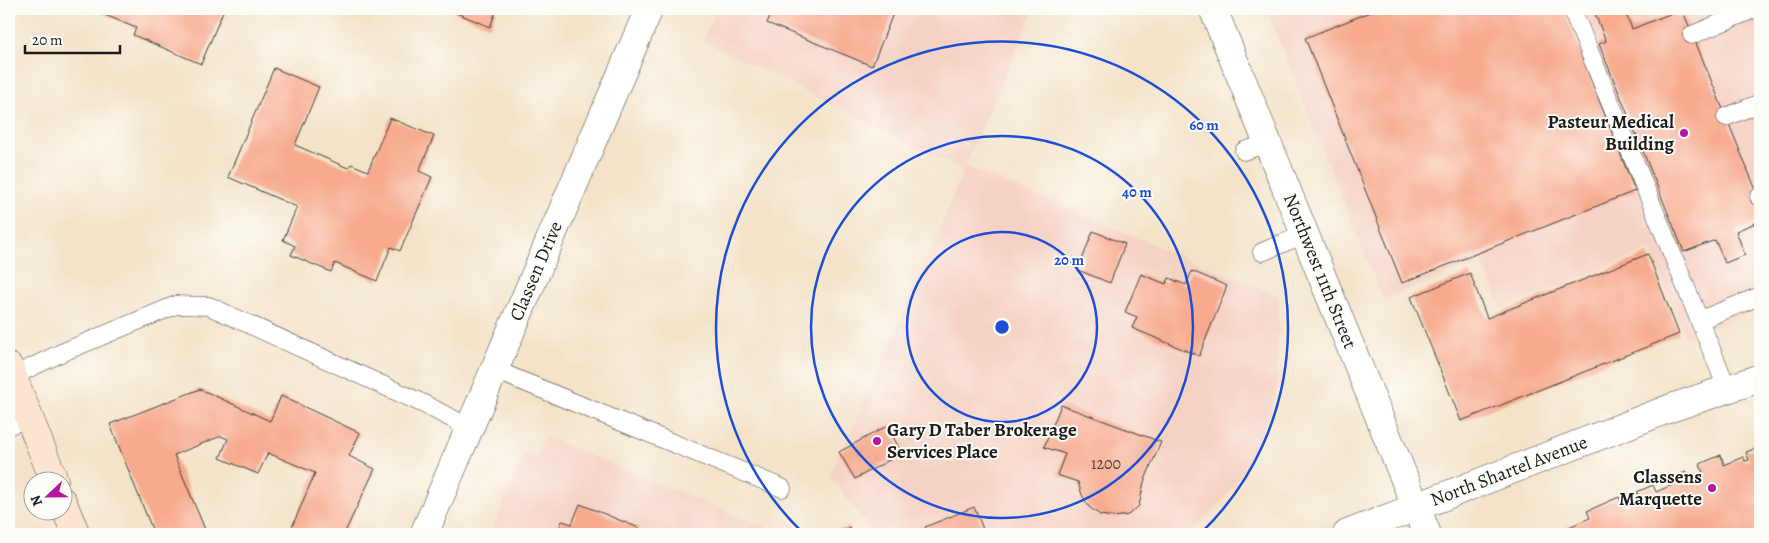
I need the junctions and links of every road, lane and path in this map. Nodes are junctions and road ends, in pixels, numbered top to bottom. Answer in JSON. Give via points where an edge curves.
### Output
{"nodes":[{"id":1,"x":649,"y":9,"type":"edge"},
{"id":2,"x":1214,"y":9,"type":"edge"},
{"id":3,"x":1572,"y":9,"type":"edge"},
{"id":4,"x":1754,"y":9,"type":"edge"},
{"id":5,"x":1692,"y":34,"type":"dead end"},
{"id":6,"x":1760,"y":103,"type":"edge"},
{"id":7,"x":1726,"y":117,"type":"dead end"},
{"id":8,"x":1305,"y":234,"type":"junction"},
{"id":9,"x":1262,"y":252,"type":"dead end"},
{"id":10,"x":1760,"y":296,"type":"edge"},
{"id":11,"x":1700,"y":320,"type":"junction"},
{"id":12,"x":1760,"y":367,"type":"edge"},
{"id":13,"x":495,"y":370,"type":"junction"},
{"id":14,"x":11,"y":372,"type":"edge"},
{"id":15,"x":1760,"y":378,"type":"edge"},
{"id":16,"x":1725,"y":383,"type":"junction"},
{"id":17,"x":1671,"y":408,"type":"junction"},
{"id":18,"x":18,"y":416,"type":"edge"},
{"id":19,"x":470,"y":428,"type":"junction"},
{"id":20,"x":48,"y":470,"type":"edge"},
{"id":21,"x":782,"y":488,"type":"dead end"},
{"id":22,"x":1416,"y":508,"type":"junction"},
{"id":23,"x":67,"y":520,"type":"edge"},
{"id":24,"x":76,"y":534,"type":"edge"},
{"id":25,"x":424,"y":534,"type":"edge"},
{"id":26,"x":1348,"y":534,"type":"edge"},
{"id":27,"x":1427,"y":534,"type":"edge"}],
"edges":[{"from":1,"to":13,"type":"street","name":"Classen Drive"},
{"from":2,"to":8,"type":"street","name":"Northwest 11th Street","via":[[1256,147]]},
{"from":3,"to":11,"type":"lane","via":[[1604,71],[1637,151],[1671,234]]},
{"from":4,"to":5,"type":"lane"},
{"from":6,"to":7,"type":"lane"},
{"from":8,"to":9,"type":"lane"},
{"from":8,"to":22,"type":"street","name":"Northwest 11th Street"},
{"from":10,"to":11,"type":"lane"},
{"from":11,"to":16,"type":"lane"},
{"from":12,"to":16,"type":"street","name":"North Shartel Avenue"},
{"from":13,"to":19,"type":"street","name":"Classen Drive"},
{"from":13,"to":21,"type":"lane"},
{"from":14,"to":18,"type":"main road"},
{"from":14,"to":19,"type":"lane","via":[[176,305],[209,306]]},
{"from":15,"to":17,"type":"street","name":"North Shartel Avenue"},
{"from":16,"to":17,"type":"street","name":"North Shartel Avenue"},
{"from":17,"to":22,"type":"street","name":"North Shartel Avenue"},
{"from":18,"to":20,"type":"main road"},
{"from":19,"to":25,"type":"street","name":"Classen Drive"},
{"from":22,"to":26,"type":"street","name":"North Shartel Avenue"},
{"from":22,"to":27,"type":"street","name":"Northwest 11th Street"},
{"from":23,"to":24,"type":"main road"}]}
